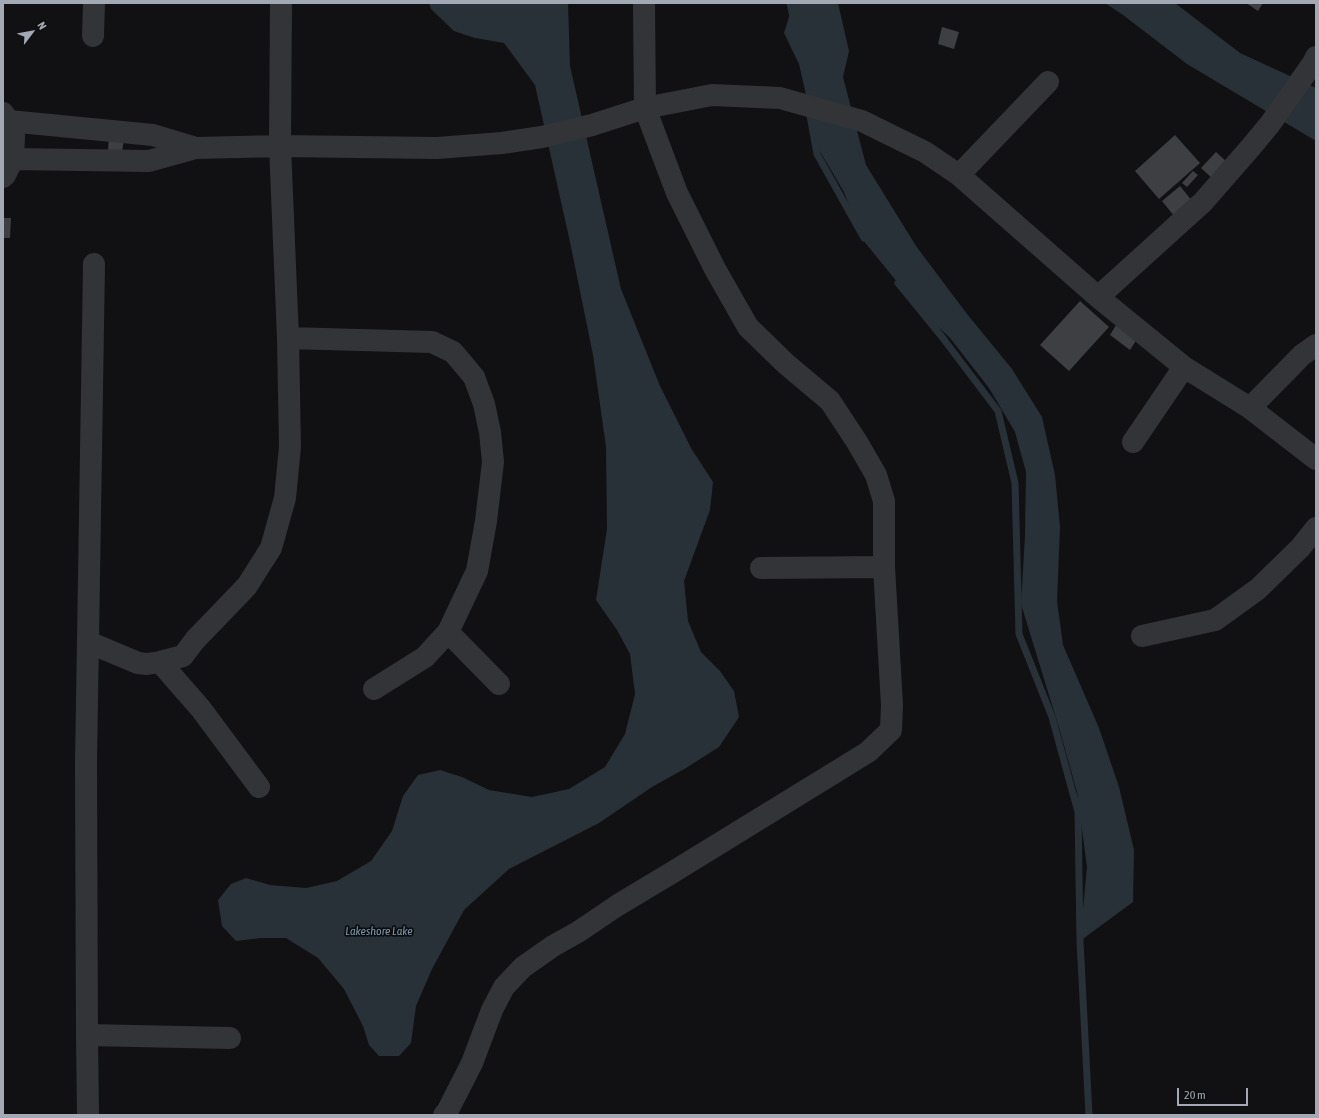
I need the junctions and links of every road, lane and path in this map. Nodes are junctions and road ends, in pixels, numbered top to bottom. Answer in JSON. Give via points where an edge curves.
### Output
{"nodes":[{"id":1,"x":94,"y":3,"type":"edge"},
{"id":2,"x":281,"y":3,"type":"edge"},
{"id":3,"x":644,"y":3,"type":"edge"},
{"id":4,"x":93,"y":36,"type":"dead end"},
{"id":5,"x":1314,"y":60,"type":"edge"},
{"id":6,"x":1048,"y":82,"type":"dead end"},
{"id":7,"x":646,"y":108,"type":"junction"},
{"id":8,"x":6,"y":117,"type":"edge"},
{"id":9,"x":280,"y":146,"type":"junction"},
{"id":10,"x":196,"y":148,"type":"junction"},
{"id":11,"x":8,"y":168,"type":"edge"},
{"id":12,"x":959,"y":175,"type":"junction"},
{"id":13,"x":94,"y":264,"type":"dead end"},
{"id":14,"x":1098,"y":298,"type":"junction"},
{"id":15,"x":288,"y":338,"type":"junction"},
{"id":16,"x":1316,"y":345,"type":"edge"},
{"id":17,"x":1184,"y":367,"type":"junction"},
{"id":18,"x":1250,"y":408,"type":"junction"},
{"id":19,"x":1133,"y":442,"type":"dead end"},
{"id":20,"x":1316,"y":459,"type":"edge"},
{"id":21,"x":1316,"y":528,"type":"edge"},
{"id":22,"x":884,"y":567,"type":"junction"},
{"id":23,"x":761,"y":568,"type":"dead end"},
{"id":24,"x":448,"y":632,"type":"junction"},
{"id":25,"x":1142,"y":636,"type":"dead end"},
{"id":26,"x":88,"y":642,"type":"junction"},
{"id":27,"x":160,"y":662,"type":"junction"},
{"id":28,"x":499,"y":684,"type":"dead end"},
{"id":29,"x":374,"y":689,"type":"dead end"},
{"id":30,"x":259,"y":787,"type":"dead end"},
{"id":31,"x":87,"y":1035,"type":"junction"},
{"id":32,"x":230,"y":1038,"type":"dead end"},
{"id":33,"x":88,"y":1115,"type":"edge"},
{"id":34,"x":444,"y":1115,"type":"edge"}],
"edges":[{"from":1,"to":4,"type":"street"},
{"from":2,"to":9,"type":"street"},
{"from":3,"to":7,"type":"street"},
{"from":5,"to":14,"type":"street","via":[[1270,124],[1203,202]]},
{"from":6,"to":12,"type":"street"},
{"from":7,"to":9,"type":"street","via":[[592,125],[502,143],[437,148]]},
{"from":7,"to":12,"type":"street","via":[[712,95],[780,98],[862,121],[926,152]]},
{"from":7,"to":22,"type":"street","via":[[677,193],[715,269],[748,327],[830,401],[876,475],[884,501]]},
{"from":8,"to":10,"type":"street","via":[[153,135]]},
{"from":8,"to":11,"type":"street","via":[[14,136]]},
{"from":9,"to":10,"type":"street"},
{"from":9,"to":15,"type":"street"},
{"from":10,"to":11,"type":"street","via":[[149,161]]},
{"from":12,"to":14,"type":"street"},
{"from":13,"to":26,"type":"street"},
{"from":14,"to":17,"type":"street"},
{"from":15,"to":24,"type":"street","via":[[432,342],[452,352],[474,377],[484,404],[493,462],[477,571]]},
{"from":15,"to":27,"type":"street","via":[[290,447],[285,498],[271,548],[247,586],[183,656]]},
{"from":16,"to":18,"type":"street","via":[[1302,355]]},
{"from":17,"to":18,"type":"street"},
{"from":17,"to":19,"type":"street"},
{"from":18,"to":20,"type":"street"},
{"from":21,"to":25,"type":"street","via":[[1300,548],[1258,589],[1215,620]]},
{"from":22,"to":23,"type":"street"},
{"from":22,"to":34,"type":"street","via":[[892,705],[891,730],[868,752],[618,905],[523,967],[504,987],[492,1010],[472,1063]]},
{"from":24,"to":28,"type":"street"},
{"from":24,"to":29,"type":"street","via":[[425,657]]},
{"from":26,"to":27,"type":"street","via":[[138,663]]},
{"from":26,"to":31,"type":"street"},
{"from":27,"to":30,"type":"street","via":[[201,709]]},
{"from":31,"to":32,"type":"street"},
{"from":31,"to":33,"type":"street"}]}
